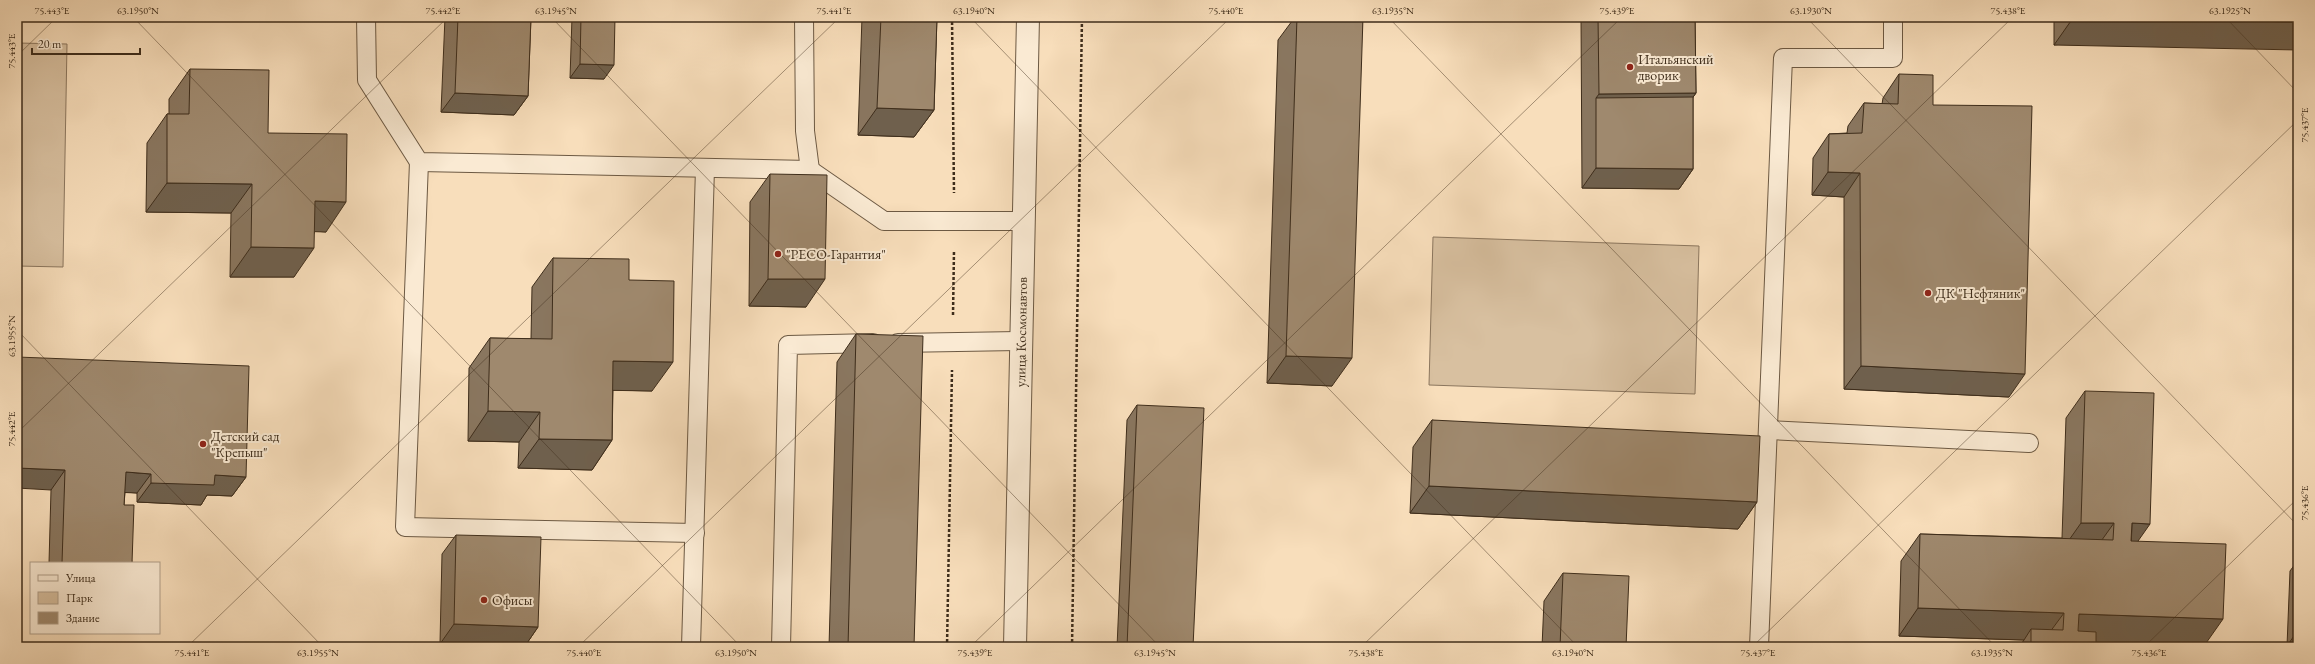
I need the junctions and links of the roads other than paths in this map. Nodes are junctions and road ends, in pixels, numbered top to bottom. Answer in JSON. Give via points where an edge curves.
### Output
{"nodes":[{"id":1,"x":366,"y":17,"type":"edge"},
{"id":2,"x":804,"y":17,"type":"edge"},
{"id":3,"x":1028,"y":17,"type":"edge"},
{"id":4,"x":1893,"y":17,"type":"edge"},
{"id":5,"x":419,"y":162,"type":"junction"},
{"id":6,"x":705,"y":168,"type":"junction"},
{"id":7,"x":810,"y":170,"type":"junction"},
{"id":8,"x":1024,"y":221,"type":"junction"},
{"id":9,"x":1021,"y":341,"type":"junction"},
{"id":10,"x":1768,"y":430,"type":"junction"},
{"id":11,"x":2029,"y":442,"type":"dead end"},
{"id":12,"x":695,"y":534,"type":"junction"},
{"id":13,"x":692,"y":647,"type":"edge"},
{"id":14,"x":782,"y":647,"type":"edge"},
{"id":15,"x":1015,"y":647,"type":"edge"},
{"id":16,"x":1759,"y":647,"type":"edge"}],
"edges":[{"from":1,"to":5,"type":"lane","via":[[367,80]]},
{"from":2,"to":7,"type":"lane","via":[[805,131]]},
{"from":3,"to":8,"type":"street","name":"улица Космонавтов"},
{"from":4,"to":10,"type":"lane","via":[[1893,58],[1783,58]]},
{"from":5,"to":6,"type":"lane"},
{"from":5,"to":12,"type":"lane","via":[[405,527]]},
{"from":6,"to":7,"type":"lane"},
{"from":6,"to":12,"type":"lane"},
{"from":7,"to":8,"type":"lane","via":[[884,221]]},
{"from":8,"to":9,"type":"street","name":"улица Космонавтов"},
{"from":9,"to":14,"type":"lane","via":[[788,345]]},
{"from":9,"to":15,"type":"street","name":"улица Космонавтов"},
{"from":10,"to":11,"type":"lane"},
{"from":10,"to":16,"type":"lane"},
{"from":12,"to":13,"type":"lane"}]}
